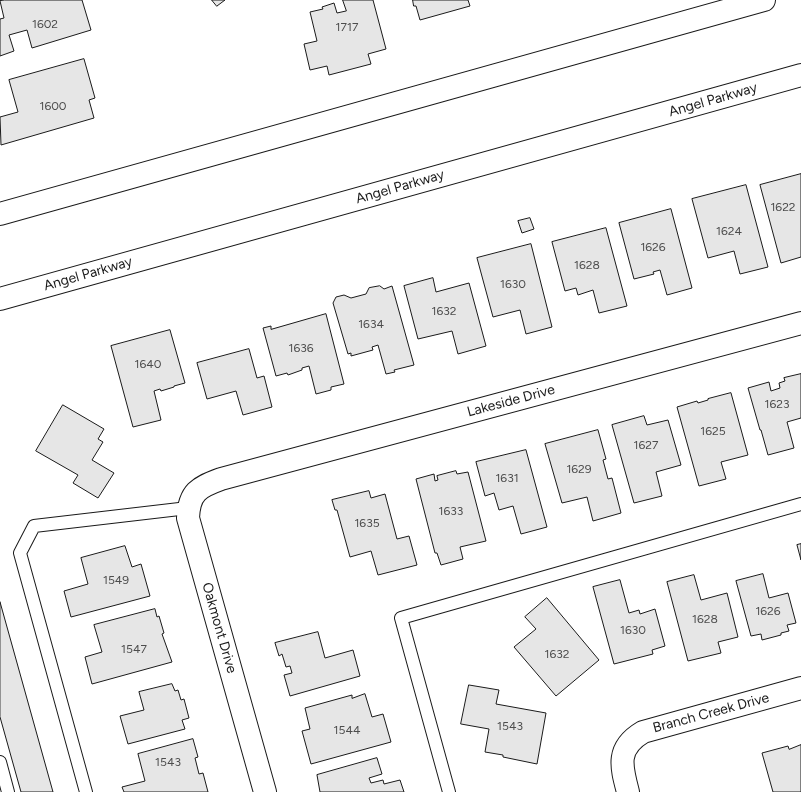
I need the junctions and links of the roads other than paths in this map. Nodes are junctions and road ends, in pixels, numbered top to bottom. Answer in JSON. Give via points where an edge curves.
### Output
{"nodes":[{"id":1,"x":764,"y":0,"type":"edge"},
{"id":2,"x":801,"y":75,"type":"edge"},
{"id":3,"x":0,"y":214,"type":"edge"},
{"id":4,"x":0,"y":298,"type":"edge"},
{"id":5,"x":801,"y":323,"type":"edge"},
{"id":6,"x":801,"y":504,"type":"edge"},
{"id":7,"x":188,"y":508,"type":"junction"},
{"id":8,"x":801,"y":688,"type":"edge"},
{"id":9,"x":0,"y":762,"type":"edge"},
{"id":10,"x":8,"y":792,"type":"edge"},
{"id":11,"x":86,"y":792,"type":"edge"},
{"id":12,"x":265,"y":792,"type":"edge"},
{"id":13,"x":449,"y":792,"type":"edge"},
{"id":14,"x":628,"y":792,"type":"edge"}],
"edges":[{"from":1,"to":3,"type":"main road"},
{"from":2,"to":4,"type":"main road","name":"Angel Parkway"},
{"from":5,"to":7,"type":"main road","name":"Lakeside Drive","via":[[221,479],[202,486],[192,497]]},
{"from":6,"to":13,"type":"lane","via":[[401,618]]},
{"from":7,"to":11,"type":"lane","via":[[34,526],[20,553]]},
{"from":7,"to":12,"type":"main road","name":"Oakmont Drive","via":[[188,518]]},
{"from":8,"to":14,"type":"main road","name":"Branch Creek Drive","via":[[642,732],[626,746],[622,761]]},
{"from":9,"to":10,"type":"lane"}]}
